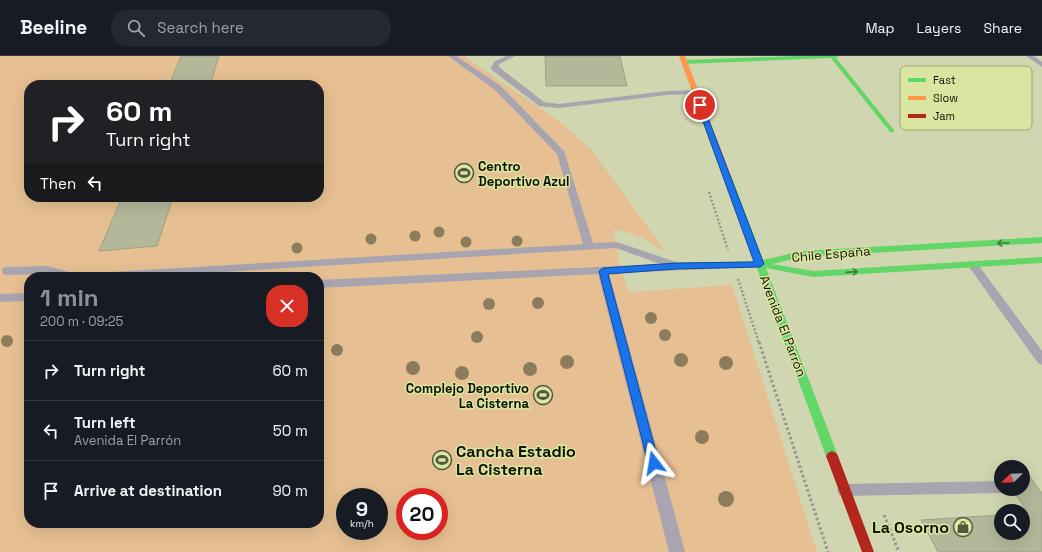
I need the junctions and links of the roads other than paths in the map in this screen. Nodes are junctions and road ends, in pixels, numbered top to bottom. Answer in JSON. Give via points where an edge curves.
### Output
{"nodes":[{"id":1,"x":451,"y":56,"type":"edge"},
{"id":2,"x":512,"y":56,"type":"edge"},
{"id":3,"x":832,"y":56,"type":"edge"},
{"id":4,"x":836,"y":56,"type":"edge"},
{"id":5,"x":1029,"y":56,"type":"edge"},
{"id":6,"x":683,"y":59,"type":"edge"},
{"id":7,"x":1042,"y":65,"type":"edge"},
{"id":8,"x":695,"y":92,"type":"junction"},
{"id":9,"x":892,"y":131,"type":"dead end"},
{"id":10,"x":1042,"y":240,"type":"edge"},
{"id":11,"x":589,"y":246,"type":"junction"},
{"id":12,"x":1042,"y":260,"type":"edge"},
{"id":13,"x":760,"y":264,"type":"junction"},
{"id":14,"x":973,"y":265,"type":"junction"},
{"id":15,"x":676,"y":266,"type":"junction"},
{"id":16,"x":7,"y":271,"type":"dead end"},
{"id":17,"x":603,"y":271,"type":"junction"},
{"id":18,"x":54,"y":272,"type":"edge"},
{"id":19,"x":162,"y":272,"type":"edge"},
{"id":20,"x":324,"y":284,"type":"edge"},
{"id":21,"x":24,"y":297,"type":"edge"},
{"id":22,"x":0,"y":298,"type":"edge"},
{"id":23,"x":1042,"y":360,"type":"edge"},
{"id":24,"x":994,"y":487,"type":"edge"},
{"id":25,"x":844,"y":490,"type":"junction"},
{"id":26,"x":677,"y":552,"type":"edge"},
{"id":27,"x":868,"y":552,"type":"edge"}],
"edges":[{"from":1,"to":11,"type":"lane","via":[[498,88],[560,153]]},
{"from":2,"to":8,"type":"lane","via":[[499,60],[495,68],[547,105],[559,106]]},
{"from":3,"to":4,"type":"street"},
{"from":3,"to":6,"type":"street"},
{"from":3,"to":9,"type":"street"},
{"from":5,"to":7,"type":"lane"},
{"from":6,"to":8,"type":"street","name":"Avenida El Parrón"},
{"from":8,"to":13,"type":"street","name":"Avenida El Parrón"},
{"from":10,"to":13,"type":"street","name":"Chile España","one_way":true,"via":[[802,254]]},
{"from":11,"to":15,"type":"lane","via":[[617,245]]},
{"from":11,"to":19,"type":"lane"},
{"from":12,"to":14,"type":"street","name":"Chile España"},
{"from":13,"to":14,"type":"street","name":"Chile España","one_way":true,"via":[[813,274]]},
{"from":13,"to":15,"type":"lane"},
{"from":13,"to":25,"type":"street","name":"Avenida El Parrón"},
{"from":14,"to":23,"type":"lane"},
{"from":15,"to":17,"type":"lane"},
{"from":16,"to":18,"type":"lane"},
{"from":17,"to":20,"type":"lane"},
{"from":17,"to":26,"type":"lane"},
{"from":21,"to":22,"type":"lane"},
{"from":24,"to":25,"type":"lane"},
{"from":25,"to":27,"type":"street","name":"Avenida El Parrón"}]}
